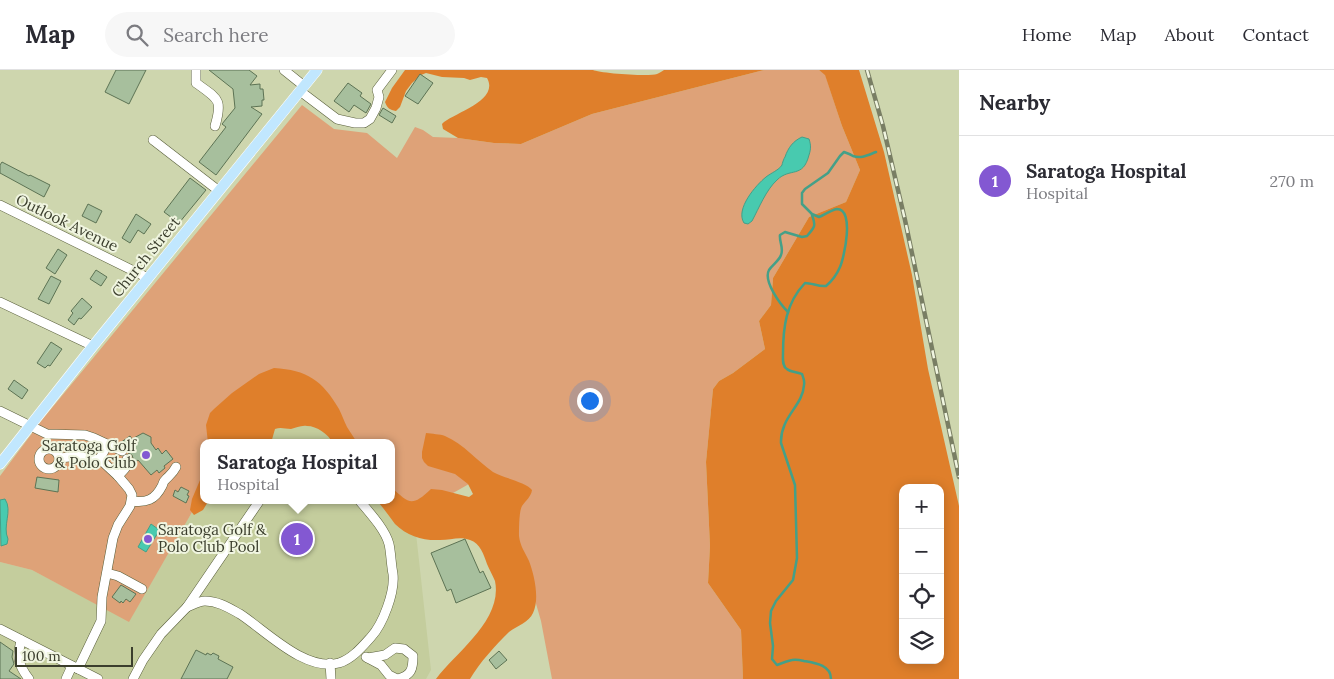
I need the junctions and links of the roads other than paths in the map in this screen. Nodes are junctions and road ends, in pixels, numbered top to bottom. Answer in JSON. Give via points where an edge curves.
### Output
{"nodes":[{"id":1,"x":196,"y":70,"type":"edge"},
{"id":2,"x":284,"y":70,"type":"edge"},
{"id":3,"x":317,"y":70,"type":"edge"},
{"id":4,"x":392,"y":70,"type":"edge"},
{"id":5,"x":302,"y":88,"type":"junction"},
{"id":6,"x":215,"y":126,"type":"dead end"},
{"id":7,"x":153,"y":140,"type":"dead end"},
{"id":8,"x":219,"y":191,"type":"junction"},
{"id":9,"x":0,"y":205,"type":"edge"},
{"id":10,"x":148,"y":278,"type":"junction"},
{"id":11,"x":0,"y":302,"type":"edge"},
{"id":12,"x":93,"y":346,"type":"junction"},
{"id":13,"x":0,"y":411,"type":"edge"},
{"id":14,"x":30,"y":426,"type":"junction"},
{"id":15,"x":108,"y":444,"type":"junction"},
{"id":16,"x":60,"y":458,"type":"dead end"},
{"id":17,"x":99,"y":460,"type":"junction"},
{"id":18,"x":0,"y":464,"type":"edge"},
{"id":19,"x":176,"y":467,"type":"dead end"},
{"id":20,"x":118,"y":476,"type":"junction"},
{"id":21,"x":132,"y":501,"type":"junction"},
{"id":22,"x":257,"y":504,"type":"edge"},
{"id":23,"x":362,"y":504,"type":"edge"},
{"id":24,"x":107,"y":573,"type":"junction"},
{"id":25,"x":142,"y":589,"type":"dead end"},
{"id":26,"x":187,"y":607,"type":"junction"},
{"id":27,"x":0,"y":630,"type":"edge"},
{"id":28,"x":21,"y":640,"type":"junction"},
{"id":29,"x":353,"y":655,"type":"junction"},
{"id":30,"x":368,"y":658,"type":"junction"},
{"id":31,"x":330,"y":663,"type":"junction"},
{"id":32,"x":75,"y":668,"type":"junction"},
{"id":33,"x":28,"y":679,"type":"edge"},
{"id":34,"x":66,"y":679,"type":"edge"},
{"id":35,"x":98,"y":679,"type":"edge"},
{"id":36,"x":133,"y":679,"type":"edge"},
{"id":37,"x":331,"y":679,"type":"edge"},
{"id":38,"x":398,"y":679,"type":"edge"}],
"edges":[{"from":1,"to":6,"type":"street","via":[[196,83],[217,100]]},
{"from":2,"to":5,"type":"street"},
{"from":3,"to":5,"type":"main road","name":"Church Street"},
{"from":4,"to":5,"type":"street","via":[[377,90],[379,97],[373,115],[364,123],[336,119]]},
{"from":5,"to":8,"type":"main road","name":"Church Street"},
{"from":7,"to":8,"type":"street"},
{"from":8,"to":10,"type":"main road","name":"Church Street"},
{"from":9,"to":10,"type":"street","name":"Outlook Avenue"},
{"from":10,"to":12,"type":"main road","name":"Church Street"},
{"from":11,"to":12,"type":"street"},
{"from":12,"to":14,"type":"main road","name":"Church Street"},
{"from":13,"to":14,"type":"street"},
{"from":14,"to":15,"type":"street","via":[[47,434],[85,435]]},
{"from":14,"to":18,"type":"main road","name":"Church Street"},
{"from":15,"to":17,"type":"street"},
{"from":15,"to":20,"type":"street","via":[[125,455],[128,462]]},
{"from":16,"to":17,"type":"street","via":[[78,456]]},
{"from":17,"to":20,"type":"street"},
{"from":19,"to":21,"type":"street","via":[[173,474],[160,480],[157,494],[152,499]]},
{"from":20,"to":21,"type":"street","via":[[132,494]]},
{"from":21,"to":24,"type":"street","via":[[118,525]]},
{"from":22,"to":26,"type":"street"},
{"from":23,"to":29,"type":"street","via":[[389,542],[393,579],[388,607],[376,632]]},
{"from":24,"to":25,"type":"street"},
{"from":24,"to":32,"type":"street","via":[[101,621]]},
{"from":26,"to":31,"type":"street","via":[[204,601],[225,605],[301,657],[321,664]]},
{"from":26,"to":36,"type":"street","via":[[161,634]]},
{"from":27,"to":28,"type":"street"},
{"from":28,"to":32,"type":"street"},
{"from":28,"to":33,"type":"street","via":[[19,662]]},
{"from":29,"to":30,"type":"street"},
{"from":29,"to":31,"type":"street","via":[[339,663]]},
{"from":30,"to":38,"type":"street"},
{"from":30,"to":38,"type":"street","via":[[385,655],[395,648],[404,649],[413,656],[413,667],[407,676]]},
{"from":31,"to":37,"type":"street"},
{"from":32,"to":34,"type":"street"},
{"from":32,"to":35,"type":"street"}]}
